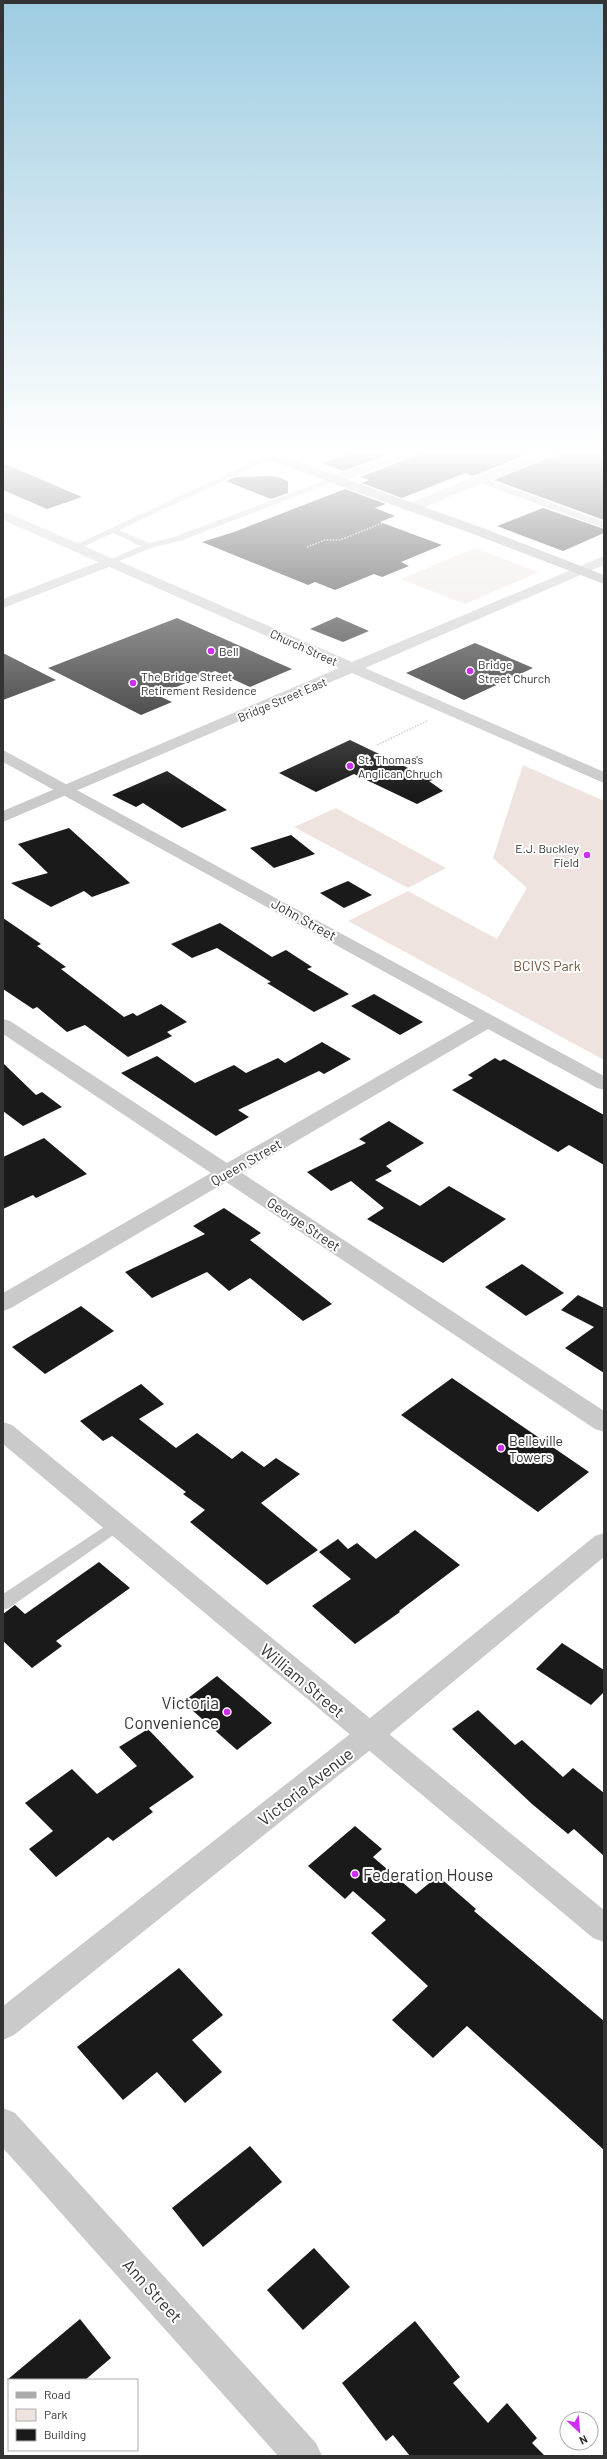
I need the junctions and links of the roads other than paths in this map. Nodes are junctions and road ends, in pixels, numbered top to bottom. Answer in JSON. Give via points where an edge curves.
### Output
{"nodes":[{"id":1,"x":102,"y":565,"type":"edge"},
{"id":2,"x":115,"y":565,"type":"edge"},
{"id":3,"x":566,"y":565,"type":"edge"},
{"id":4,"x":593,"y":565,"type":"edge"},
{"id":5,"x":580,"y":570,"type":"junction"},
{"id":6,"x":604,"y":580,"type":"edge"},
{"id":7,"x":3,"y":604,"type":"edge"},
{"id":8,"x":353,"y":668,"type":"junction"},
{"id":9,"x":3,"y":755,"type":"edge"},
{"id":10,"x":604,"y":778,"type":"edge"},
{"id":11,"x":68,"y":790,"type":"junction"},
{"id":12,"x":3,"y":817,"type":"edge"},
{"id":13,"x":489,"y":1020,"type":"junction"},
{"id":14,"x":3,"y":1025,"type":"edge"},
{"id":15,"x":604,"y":1084,"type":"edge"},
{"id":16,"x":227,"y":1173,"type":"junction"},
{"id":17,"x":3,"y":1303,"type":"edge"},
{"id":18,"x":604,"y":1423,"type":"edge"},
{"id":19,"x":3,"y":1431,"type":"edge"},
{"id":20,"x":116,"y":1525,"type":"junction"},
{"id":21,"x":604,"y":1543,"type":"edge"},
{"id":22,"x":3,"y":1603,"type":"edge"},
{"id":23,"x":369,"y":1734,"type":"junction"},
{"id":24,"x":604,"y":1928,"type":"edge"},
{"id":25,"x":3,"y":2025,"type":"edge"},
{"id":26,"x":3,"y":2124,"type":"edge"},
{"id":27,"x":303,"y":2456,"type":"edge"}],
"edges":[{"from":1,"to":7,"type":"street"},
{"from":2,"to":8,"type":"street","name":"Church Street"},
{"from":3,"to":5,"type":"main road"},
{"from":4,"to":5,"type":"street","name":"Bridge Street East"},
{"from":5,"to":6,"type":"main road"},
{"from":5,"to":8,"type":"street","name":"Bridge Street East"},
{"from":8,"to":10,"type":"street","name":"Church Street"},
{"from":8,"to":11,"type":"street","name":"Bridge Street East"},
{"from":9,"to":11,"type":"street","name":"John Street"},
{"from":11,"to":12,"type":"street","name":"Bridge Street East"},
{"from":11,"to":13,"type":"street","name":"John Street"},
{"from":13,"to":15,"type":"street","name":"John Street"},
{"from":13,"to":16,"type":"street","name":"Queen Street"},
{"from":14,"to":16,"type":"street","name":"George Street"},
{"from":16,"to":17,"type":"street","name":"Queen Street"},
{"from":16,"to":18,"type":"street","name":"George Street"},
{"from":19,"to":20,"type":"street","name":"William Street"},
{"from":20,"to":22,"type":"lane"},
{"from":20,"to":23,"type":"street","name":"William Street"},
{"from":21,"to":23,"type":"street","name":"Victoria Avenue"},
{"from":23,"to":24,"type":"street","name":"William Street"},
{"from":23,"to":25,"type":"street","name":"Victoria Avenue"},
{"from":26,"to":27,"type":"street","name":"Ann Street"}]}
